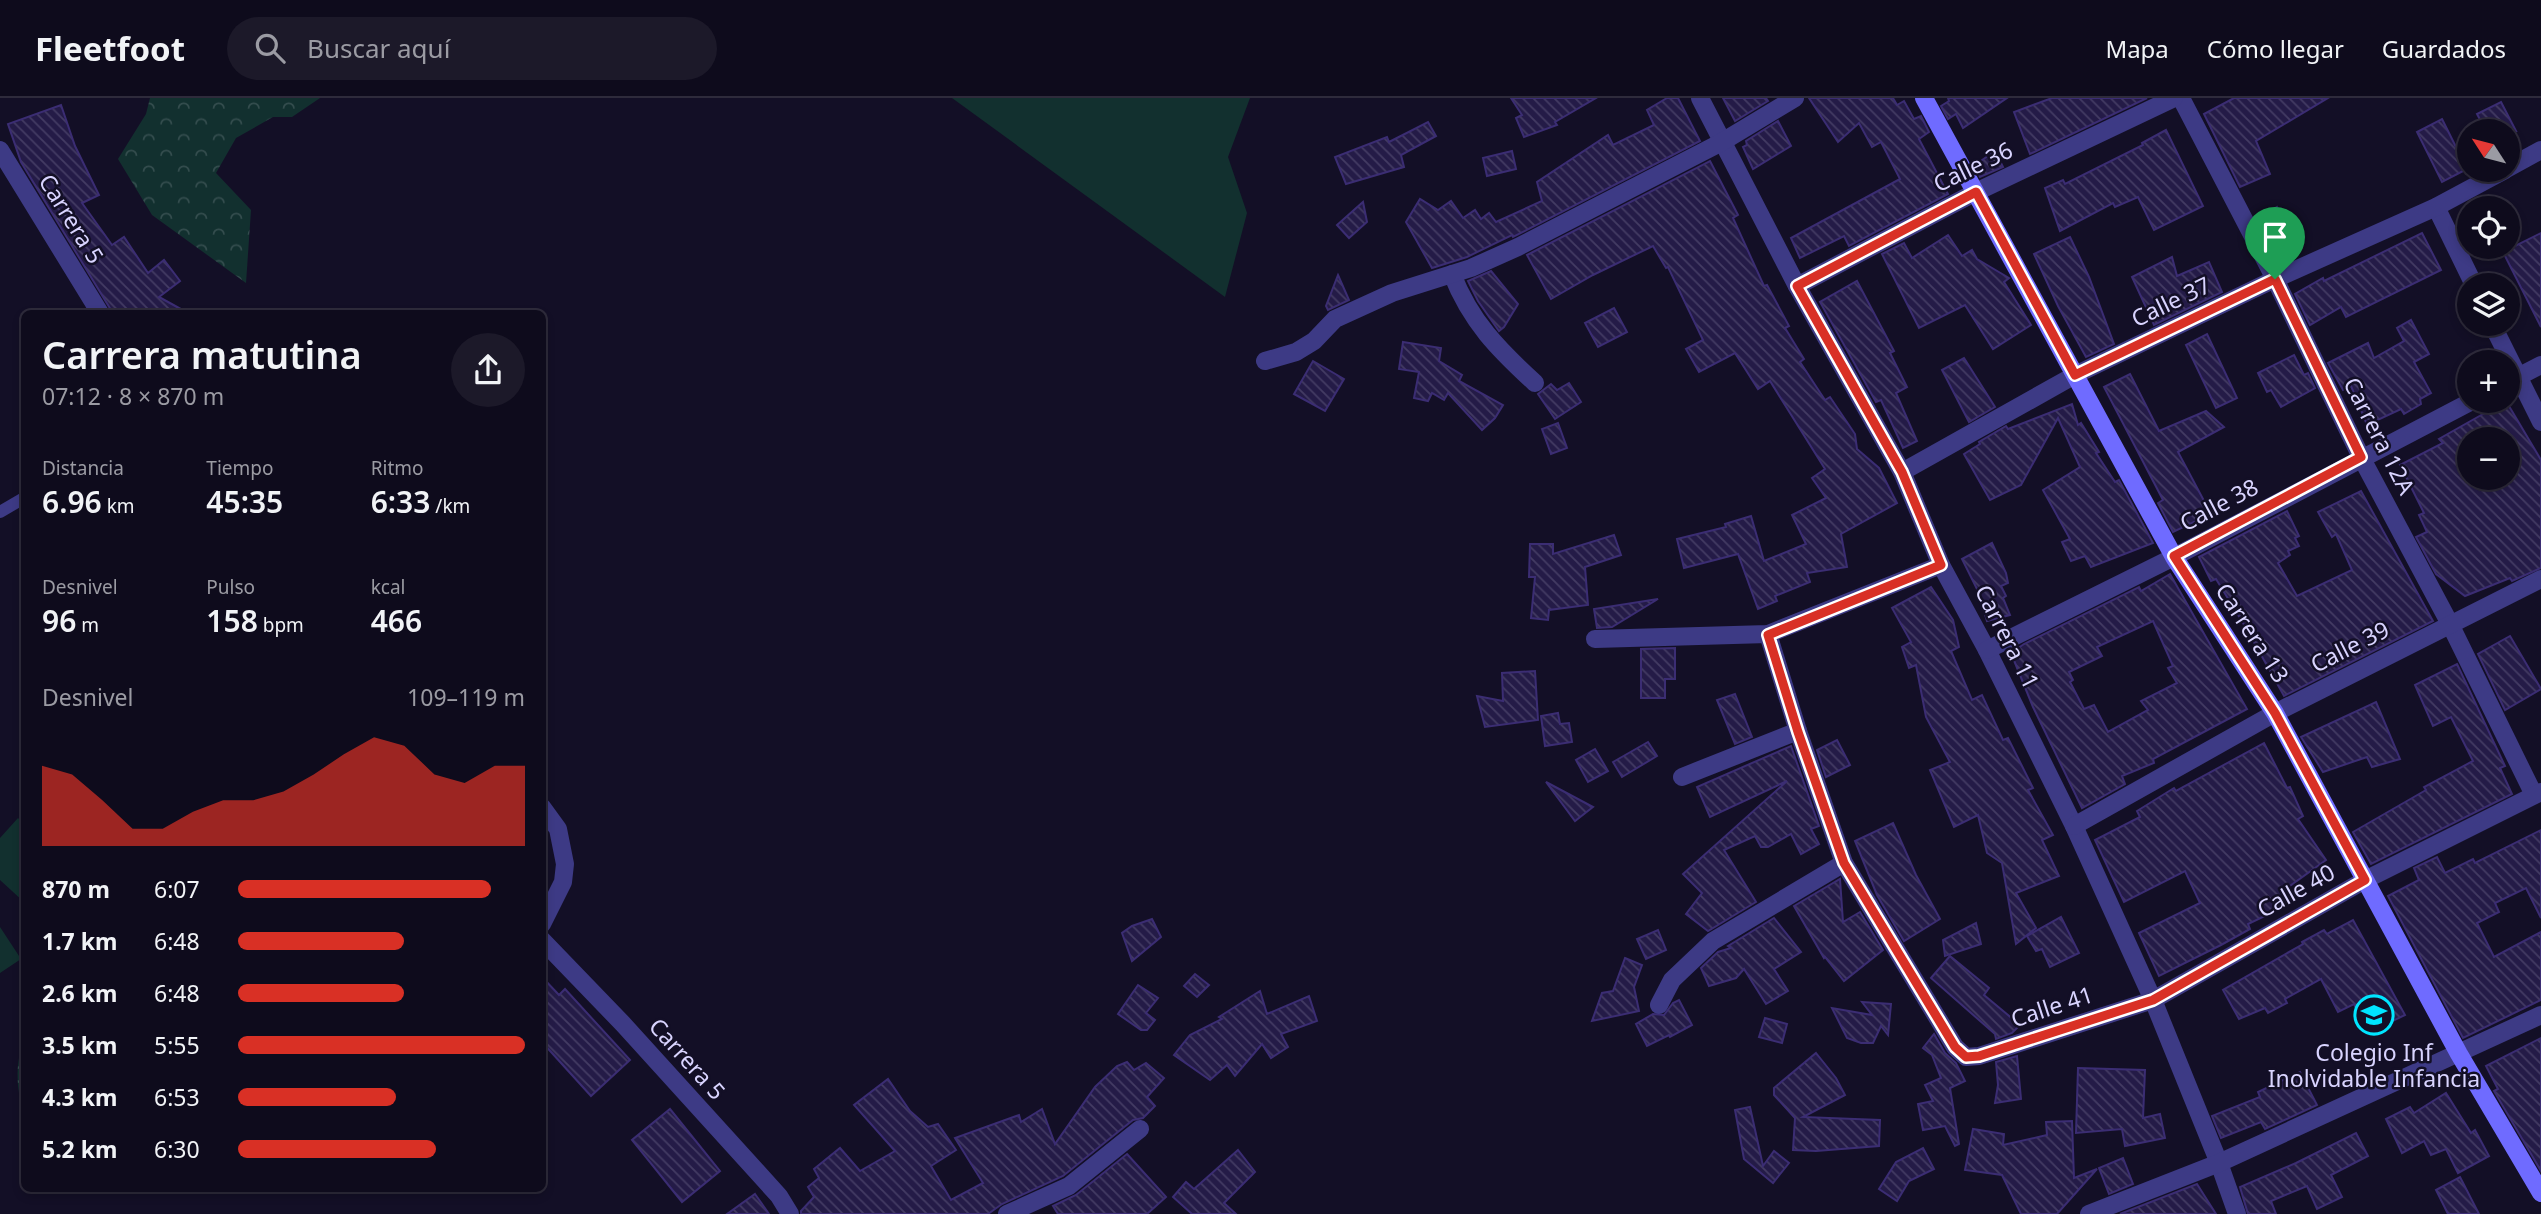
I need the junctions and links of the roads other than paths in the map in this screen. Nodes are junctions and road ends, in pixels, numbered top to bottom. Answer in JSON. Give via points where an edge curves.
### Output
{"nodes":[{"id":1,"x":1700,"y":98,"type":"edge"},
{"id":2,"x":1795,"y":98,"type":"edge"},
{"id":3,"x":1924,"y":98,"type":"edge"},
{"id":4,"x":2174,"y":98,"type":"edge"},
{"id":5,"x":2181,"y":98,"type":"edge"},
{"id":6,"x":1722,"y":142,"type":"junction"},
{"id":7,"x":0,"y":150,"type":"edge"},
{"id":8,"x":2541,"y":150,"type":"edge"},
{"id":9,"x":2520,"y":161,"type":"edge"},
{"id":10,"x":2482,"y":182,"type":"edge"},
{"id":11,"x":1976,"y":192,"type":"junction"},
{"id":12,"x":2436,"y":207,"type":"junction"},
{"id":13,"x":2468,"y":273,"type":"edge"},
{"id":14,"x":1452,"y":274,"type":"junction"},
{"id":15,"x":2275,"y":279,"type":"junction"},
{"id":16,"x":1797,"y":286,"type":"junction"},
{"id":17,"x":98,"y":310,"type":"edge"},
{"id":18,"x":1265,"y":360,"type":"dead end"},
{"id":19,"x":2541,"y":365,"type":"edge"},
{"id":20,"x":2075,"y":375,"type":"junction"},
{"id":21,"x":2520,"y":376,"type":"edge"},
{"id":22,"x":1535,"y":383,"type":"dead end"},
{"id":23,"x":2520,"y":390,"type":"edge"},
{"id":24,"x":2457,"y":409,"type":"edge"},
{"id":25,"x":2541,"y":422,"type":"edge"},
{"id":26,"x":2361,"y":457,"type":"junction"},
{"id":27,"x":1902,"y":472,"type":"junction"},
{"id":28,"x":21,"y":500,"type":"edge"},
{"id":29,"x":0,"y":512,"type":"edge"},
{"id":30,"x":2174,"y":556,"type":"junction"},
{"id":31,"x":1941,"y":565,"type":"junction"},
{"id":32,"x":2541,"y":579,"type":"edge"},
{"id":33,"x":2450,"y":624,"type":"junction"},
{"id":34,"x":1768,"y":635,"type":"junction"},
{"id":35,"x":1595,"y":639,"type":"dead end"},
{"id":36,"x":1987,"y":650,"type":"junction"},
{"id":37,"x":2275,"y":713,"type":"junction"},
{"id":38,"x":1798,"y":732,"type":"junction"},
{"id":39,"x":1682,"y":777,"type":"dead end"},
{"id":40,"x":2538,"y":794,"type":"edge"},
{"id":41,"x":546,"y":812,"type":"edge"},
{"id":42,"x":2074,"y":826,"type":"junction"},
{"id":43,"x":1844,"y":863,"type":"junction"},
{"id":44,"x":2365,"y":880,"type":"junction"},
{"id":45,"x":546,"y":916,"type":"edge"},
{"id":46,"x":546,"y":944,"type":"edge"},
{"id":47,"x":2153,"y":1000,"type":"junction"},
{"id":48,"x":1659,"y":1005,"type":"dead end"},
{"id":49,"x":2541,"y":1015,"type":"edge"},
{"id":50,"x":2459,"y":1054,"type":"junction"},
{"id":51,"x":1140,"y":1129,"type":"dead end"},
{"id":52,"x":2219,"y":1163,"type":"junction"},
{"id":53,"x":2541,"y":1193,"type":"edge"},
{"id":54,"x":790,"y":1214,"type":"edge"},
{"id":55,"x":1007,"y":1214,"type":"edge"},
{"id":56,"x":2089,"y":1214,"type":"edge"},
{"id":57,"x":2237,"y":1214,"type":"edge"}],
"edges":[{"from":1,"to":6,"type":"street","name":"Carrera 11"},
{"from":2,"to":6,"type":"street"},
{"from":3,"to":11,"type":"street","name":"Carrera 13"},
{"from":4,"to":11,"type":"street","name":"Calle 36"},
{"from":5,"to":15,"type":"street","name":"Carrera 12A"},
{"from":6,"to":14,"type":"street","via":[[1518,247]]},
{"from":6,"to":16,"type":"street","name":"Carrera 11"},
{"from":7,"to":17,"type":"street","name":"Carrera 5"},
{"from":8,"to":9,"type":"street","name":"Calle 37"},
{"from":10,"to":12,"type":"street","name":"Calle 37"},
{"from":11,"to":16,"type":"street","name":"Calle 36"},
{"from":11,"to":20,"type":"street","name":"Carrera 13"},
{"from":12,"to":13,"type":"street"},
{"from":12,"to":15,"type":"street","name":"Calle 37"},
{"from":14,"to":18,"type":"street","via":[[1358,308],[1335,319],[1296,352]]},
{"from":14,"to":22,"type":"street","via":[[1478,325]]},
{"from":15,"to":20,"type":"street","name":"Calle 37"},
{"from":15,"to":26,"type":"street","name":"Carrera 12A"},
{"from":16,"to":27,"type":"street","name":"Carrera 11"},
{"from":19,"to":21,"type":"street"},
{"from":20,"to":27,"type":"street","name":"Calle 37"},
{"from":20,"to":30,"type":"street","name":"Carrera 13"},
{"from":23,"to":25,"type":"street"},
{"from":24,"to":26,"type":"street","name":"Calle 38"},
{"from":26,"to":30,"type":"street","name":"Calle 38"},
{"from":26,"to":33,"type":"street","name":"Carrera 12A"},
{"from":27,"to":31,"type":"street","name":"Carrera 11"},
{"from":28,"to":29,"type":"lane"},
{"from":30,"to":36,"type":"street","name":"Calle 38"},
{"from":30,"to":37,"type":"street","name":"Carrera 13"},
{"from":31,"to":34,"type":"street"},
{"from":31,"to":36,"type":"street","name":"Carrera 11"},
{"from":32,"to":33,"type":"street","name":"Calle 39"},
{"from":33,"to":37,"type":"street","name":"Calle 39"},
{"from":33,"to":40,"type":"street","name":"Carrera 12A"},
{"from":34,"to":35,"type":"street"},
{"from":34,"to":38,"type":"street"},
{"from":36,"to":42,"type":"street","name":"Carrera 11"},
{"from":37,"to":42,"type":"street","name":"Calle 39"},
{"from":37,"to":44,"type":"street","name":"Carrera 13"},
{"from":38,"to":39,"type":"street"},
{"from":38,"to":43,"type":"street"},
{"from":40,"to":44,"type":"street","name":"Calle 40"},
{"from":41,"to":45,"type":"street","via":[[558,829],[565,864],[563,882]]},
{"from":42,"to":47,"type":"street","name":"Carrera 11"},
{"from":43,"to":47,"type":"street","name":"Calle 41","via":[[1955,1047],[1966,1057]]},
{"from":43,"to":48,"type":"street","via":[[1713,941],[1672,979]]},
{"from":44,"to":47,"type":"street","name":"Calle 40"},
{"from":44,"to":50,"type":"street","name":"Carrera 13"},
{"from":46,"to":54,"type":"street","name":"Carrera 5","via":[[623,1024]]},
{"from":47,"to":52,"type":"street","name":"Carrera 11"},
{"from":49,"to":50,"type":"street"},
{"from":50,"to":52,"type":"street"},
{"from":50,"to":53,"type":"street","name":"Carrera 13"},
{"from":51,"to":55,"type":"street","via":[[1069,1185]]},
{"from":52,"to":56,"type":"street"},
{"from":52,"to":57,"type":"street","name":"Carrera 11"}]}
